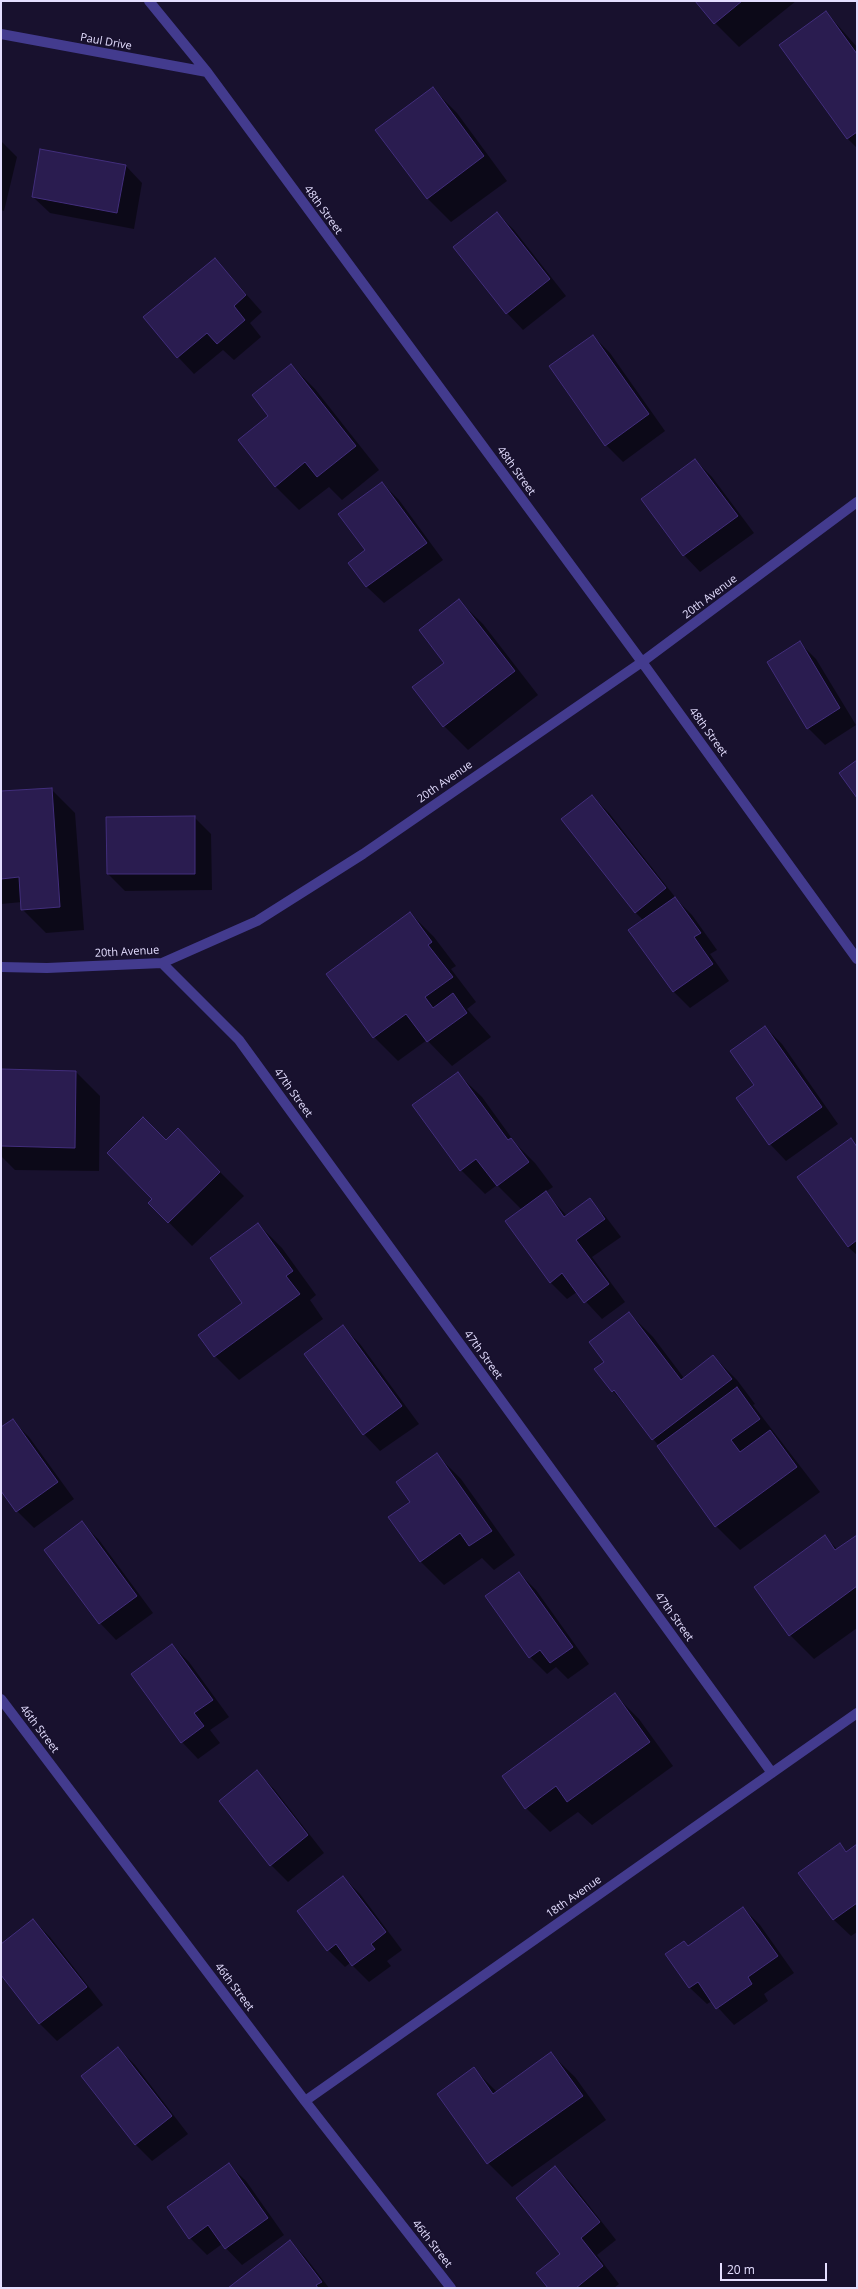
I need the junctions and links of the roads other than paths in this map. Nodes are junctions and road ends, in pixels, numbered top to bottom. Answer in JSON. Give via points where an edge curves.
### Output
{"nodes":[{"id":1,"x":149,"y":1,"type":"edge"},
{"id":2,"x":1,"y":34,"type":"edge"},
{"id":3,"x":207,"y":72,"type":"junction"},
{"id":4,"x":857,"y":502,"type":"edge"},
{"id":5,"x":642,"y":662,"type":"junction"},
{"id":6,"x":857,"y":959,"type":"edge"},
{"id":7,"x":162,"y":963,"type":"junction"},
{"id":8,"x":1,"y":967,"type":"edge"},
{"id":9,"x":1,"y":1699,"type":"edge"},
{"id":10,"x":857,"y":1713,"type":"edge"},
{"id":11,"x":772,"y":1773,"type":"junction"},
{"id":12,"x":305,"y":2101,"type":"junction"},
{"id":13,"x":451,"y":2288,"type":"edge"}],
"edges":[{"from":1,"to":3,"type":"street","name":"48th Street"},
{"from":2,"to":3,"type":"street","name":"Paul Drive"},
{"from":3,"to":5,"type":"street","name":"48th Street"},
{"from":4,"to":5,"type":"street","name":"20th Avenue"},
{"from":5,"to":6,"type":"street","name":"48th Street"},
{"from":5,"to":7,"type":"street","name":"20th Avenue","via":[[363,854],[257,921]]},
{"from":7,"to":8,"type":"street","name":"20th Avenue","via":[[47,968]]},
{"from":7,"to":11,"type":"street","name":"47th Street","via":[[239,1040]]},
{"from":9,"to":12,"type":"street","name":"46th Street"},
{"from":10,"to":11,"type":"street","name":"18th Avenue"},
{"from":11,"to":12,"type":"street","name":"18th Avenue"},
{"from":12,"to":13,"type":"street","name":"46th Street"}]}
